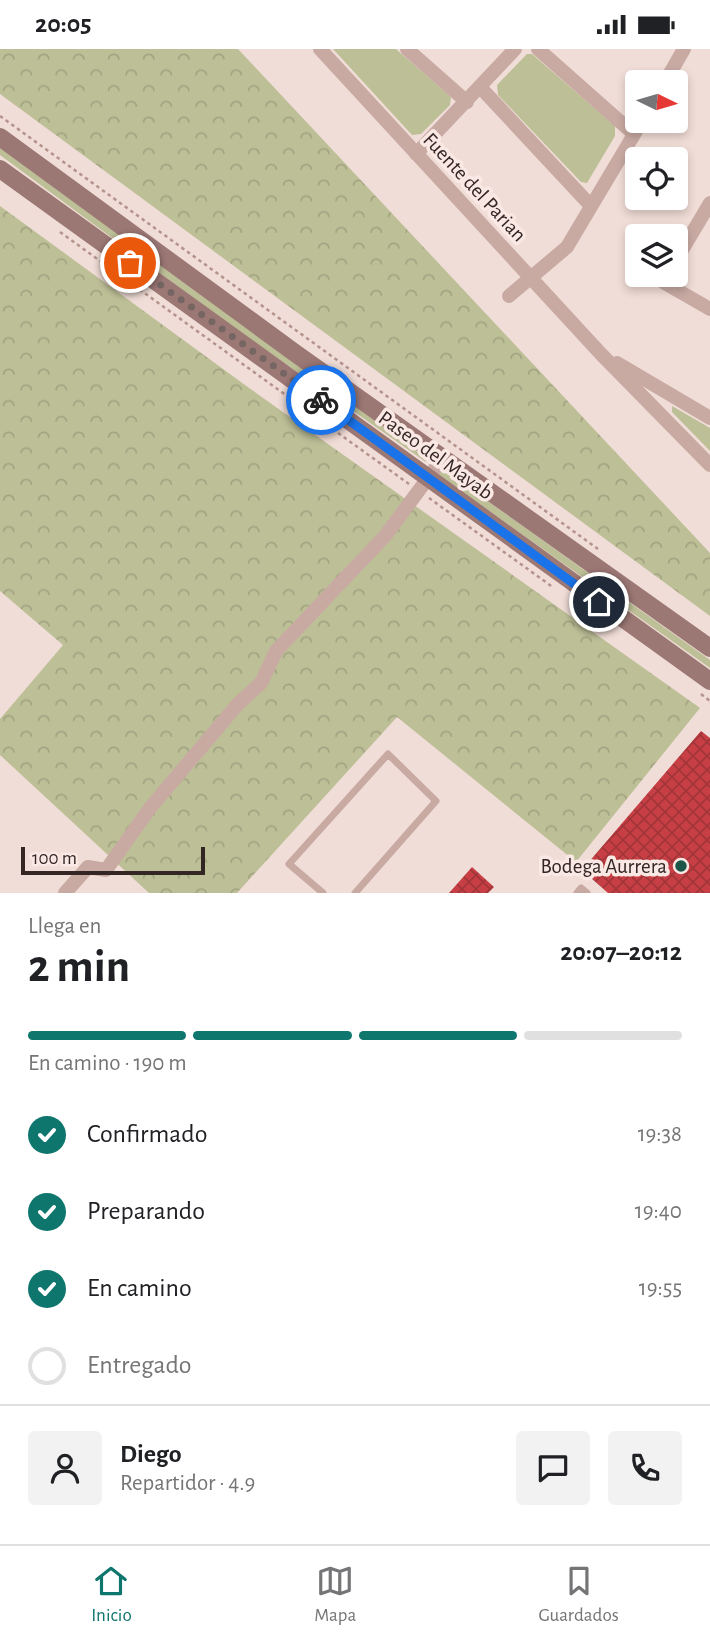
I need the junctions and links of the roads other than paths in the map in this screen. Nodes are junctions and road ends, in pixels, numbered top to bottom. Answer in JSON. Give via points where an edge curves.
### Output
{"nodes":[{"id":1,"x":320,"y":49,"type":"edge"},
{"id":2,"x":407,"y":49,"type":"edge"},
{"id":3,"x":515,"y":49,"type":"edge"},
{"id":4,"x":538,"y":49,"type":"edge"},
{"id":5,"x":684,"y":49,"type":"edge"},
{"id":6,"x":672,"y":70,"type":"edge"},
{"id":7,"x":481,"y":88,"type":"junction"},
{"id":8,"x":467,"y":102,"type":"junction"},
{"id":9,"x":625,"y":117,"type":"edge"},
{"id":10,"x":634,"y":133,"type":"edge"},
{"id":11,"x":0,"y":137,"type":"edge"},
{"id":12,"x":416,"y":153,"type":"junction"},
{"id":13,"x":0,"y":169,"type":"edge"},
{"id":14,"x":710,"y":203,"type":"edge"},
{"id":15,"x":591,"y":206,"type":"junction"},
{"id":16,"x":688,"y":240,"type":"edge"},
{"id":17,"x":530,"y":278,"type":"junction"},
{"id":18,"x":678,"y":287,"type":"edge"},
{"id":19,"x":509,"y":296,"type":"dead end"},
{"id":20,"x":710,"y":309,"type":"edge"},
{"id":21,"x":601,"y":354,"type":"junction"},
{"id":22,"x":710,"y":418,"type":"edge"},
{"id":23,"x":443,"y":458,"type":"junction"},
{"id":24,"x":710,"y":465,"type":"edge"},
{"id":25,"x":424,"y":485,"type":"junction"},
{"id":26,"x":710,"y":648,"type":"edge"},
{"id":27,"x":703,"y":685,"type":"edge"},
{"id":28,"x":65,"y":893,"type":"edge"},
{"id":29,"x":323,"y":893,"type":"edge"},
{"id":30,"x":355,"y":893,"type":"edge"},
{"id":31,"x":577,"y":893,"type":"edge"},
{"id":32,"x":587,"y":893,"type":"edge"}],
"edges":[{"from":1,"to":12,"type":"street","name":"Fuente del Parian"},
{"from":2,"to":8,"type":"street"},
{"from":3,"to":7,"type":"street"},
{"from":4,"to":9,"type":"street"},
{"from":5,"to":6,"type":"street"},
{"from":7,"to":8,"type":"street"},
{"from":7,"to":15,"type":"street"},
{"from":8,"to":12,"type":"street"},
{"from":10,"to":15,"type":"street"},
{"from":11,"to":23,"type":"main road","name":"Paseo del Mayab"},
{"from":12,"to":17,"type":"street","name":"Fuente del Parian"},
{"from":13,"to":25,"type":"main road","name":"Paseo del Mayab"},
{"from":14,"to":16,"type":"street"},
{"from":15,"to":17,"type":"street","via":[[567,247]]},
{"from":17,"to":19,"type":"street"},
{"from":17,"to":21,"type":"street","name":"Fuente del Parian"},
{"from":18,"to":20,"type":"street"},
{"from":21,"to":22,"type":"street","name":"Fuente del Parian"},
{"from":21,"to":24,"type":"street","name":"Fuente del Parian"},
{"from":23,"to":25,"type":"street"},
{"from":23,"to":26,"type":"main road","name":"Paseo del Mayab"},
{"from":25,"to":27,"type":"main road","name":"Paseo del Mayab"},
{"from":25,"to":28,"type":"street","via":[[385,536],[276,651],[261,683],[150,809],[106,870],[88,867]]},
{"from":29,"to":30,"type":"lane","via":[[289,864],[388,754],[436,801]]},
{"from":31,"to":32,"type":"lane","via":[[582,888]]}]}
